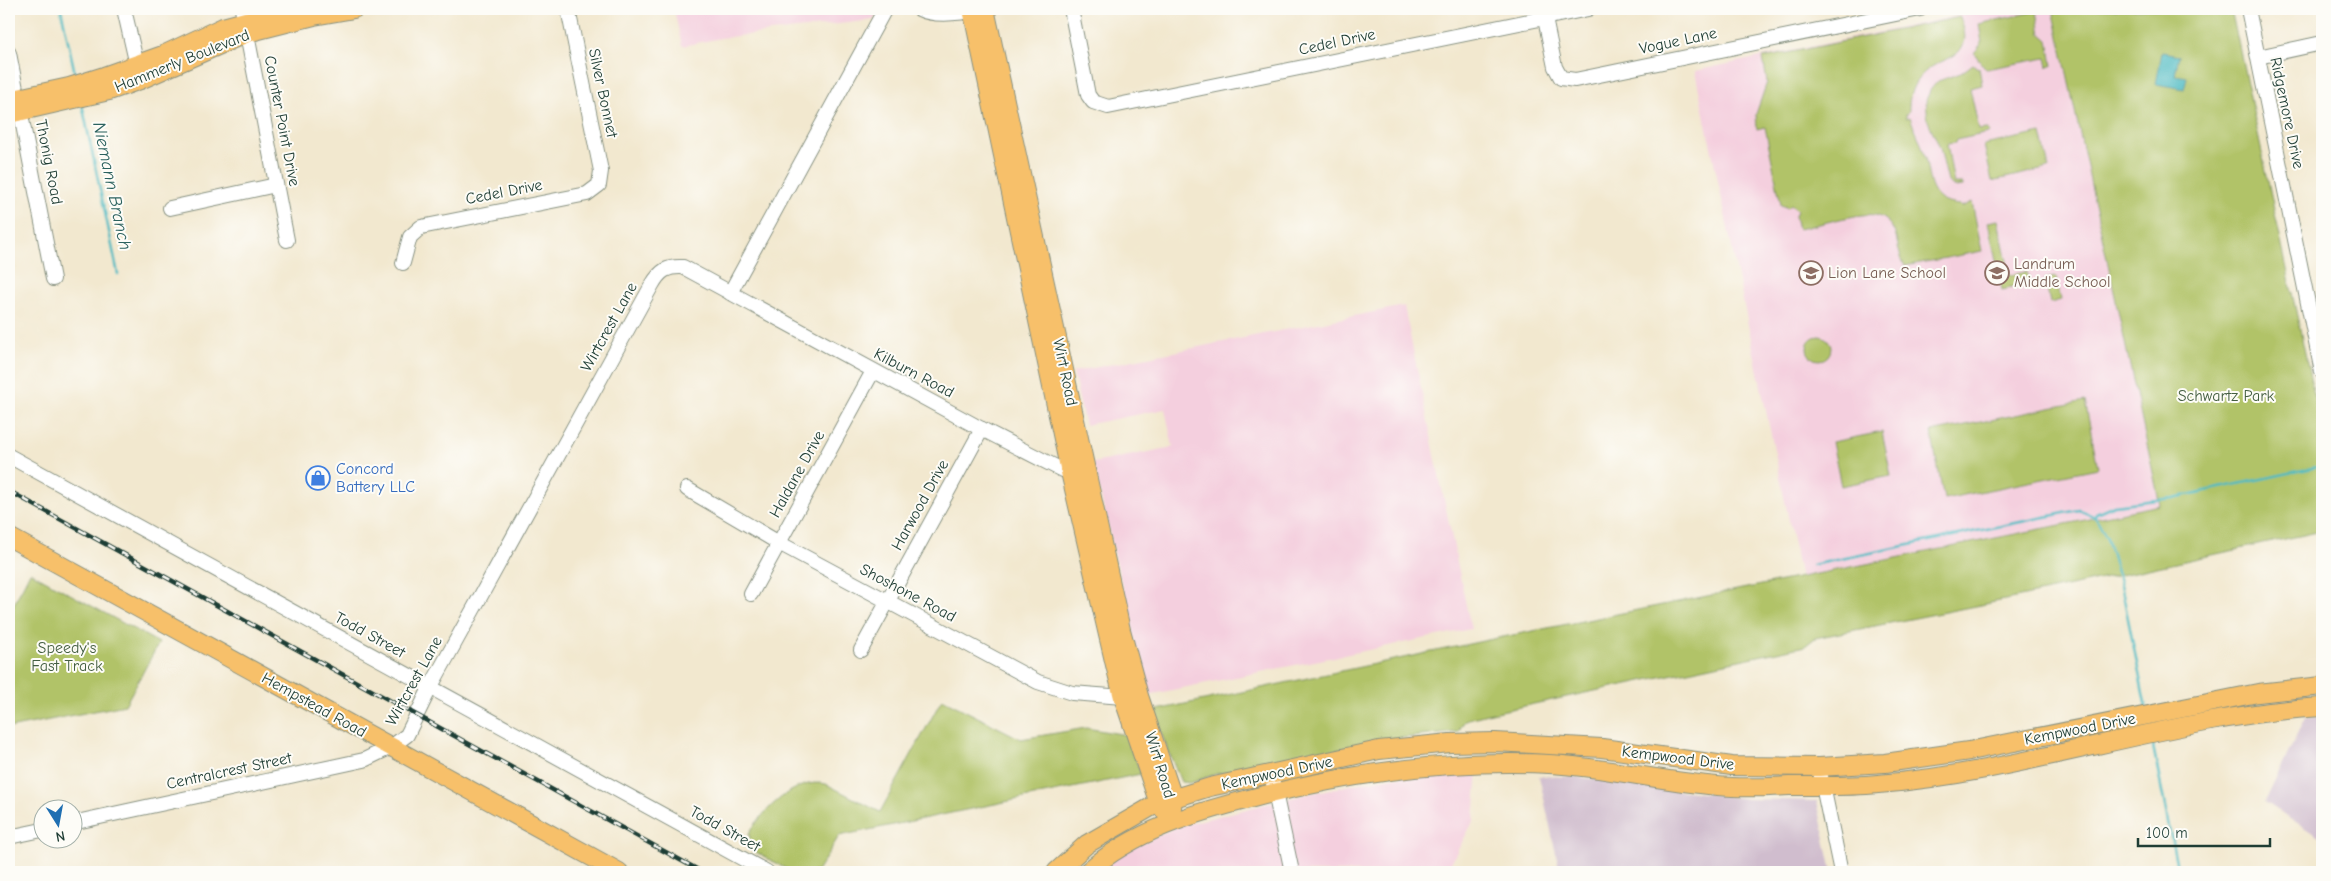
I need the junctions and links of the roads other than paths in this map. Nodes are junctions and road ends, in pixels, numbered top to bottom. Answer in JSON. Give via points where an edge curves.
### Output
{"nodes":[{"id":1,"x":124,"y":9,"type":"edge"},
{"id":2,"x":291,"y":9,"type":"edge"},
{"id":3,"x":354,"y":9,"type":"edge"},
{"id":4,"x":568,"y":9,"type":"edge"},
{"id":5,"x":885,"y":9,"type":"edge"},
{"id":6,"x":919,"y":9,"type":"edge"},
{"id":7,"x":977,"y":9,"type":"edge"},
{"id":8,"x":1071,"y":9,"type":"edge"},
{"id":9,"x":1588,"y":9,"type":"edge"},
{"id":10,"x":1920,"y":9,"type":"edge"},
{"id":11,"x":2248,"y":9,"type":"edge"},
{"id":12,"x":1544,"y":13,"type":"edge"},
{"id":13,"x":245,"y":21,"type":"edge"},
{"id":14,"x":2322,"y":43,"type":"edge"},
{"id":15,"x":9,"y":53,"type":"edge"},
{"id":16,"x":2258,"y":57,"type":"junction"},
{"id":17,"x":138,"y":73,"type":"junction"},
{"id":18,"x":14,"y":106,"type":"edge"},
{"id":19,"x":276,"y":185,"type":"junction"},
{"id":20,"x":598,"y":185,"type":"joint"},
{"id":21,"x":170,"y":208,"type":"dead end"},
{"id":22,"x":287,"y":240,"type":"dead end"},
{"id":23,"x":403,"y":262,"type":"dead end"},
{"id":24,"x":53,"y":279,"type":"dead end"},
{"id":25,"x":730,"y":293,"type":"junction"},
{"id":26,"x":873,"y":371,"type":"junction"},
{"id":27,"x":2322,"y":372,"type":"edge"},
{"id":28,"x":982,"y":429,"type":"junction"},
{"id":29,"x":9,"y":456,"type":"edge"},
{"id":30,"x":1078,"y":471,"type":"junction"},
{"id":31,"x":687,"y":489,"type":"dead end"},
{"id":32,"x":9,"y":537,"type":"edge"},
{"id":33,"x":779,"y":543,"type":"junction"},
{"id":34,"x":751,"y":594,"type":"dead end"},
{"id":35,"x":888,"y":601,"type":"junction"},
{"id":36,"x":860,"y":650,"type":"dead end"},
{"id":37,"x":2322,"y":686,"type":"edge"},
{"id":38,"x":430,"y":688,"type":"junction"},
{"id":39,"x":1123,"y":697,"type":"junction"},
{"id":40,"x":2189,"y":707,"type":"junction"},
{"id":41,"x":2322,"y":707,"type":"edge"},
{"id":42,"x":2193,"y":726,"type":"junction"},
{"id":43,"x":1999,"y":745,"type":"junction"},
{"id":44,"x":391,"y":747,"type":"junction"},
{"id":45,"x":2003,"y":764,"type":"junction"},
{"id":46,"x":1819,"y":767,"type":"junction"},
{"id":47,"x":1271,"y":774,"type":"junction"},
{"id":48,"x":1822,"y":786,"type":"junction"},
{"id":49,"x":1275,"y":792,"type":"junction"},
{"id":50,"x":1166,"y":800,"type":"junction"},
{"id":51,"x":82,"y":821,"type":"edge"},
{"id":52,"x":1172,"y":821,"type":"junction"},
{"id":53,"x":32,"y":832,"type":"edge"},
{"id":54,"x":9,"y":837,"type":"edge"},
{"id":55,"x":619,"y":872,"type":"edge"},
{"id":56,"x":767,"y":872,"type":"edge"},
{"id":57,"x":1056,"y":872,"type":"edge"},
{"id":58,"x":1087,"y":872,"type":"edge"},
{"id":59,"x":1292,"y":872,"type":"edge"},
{"id":60,"x":1841,"y":872,"type":"edge"}],
"edges":[{"from":1,"to":17,"type":"street"},
{"from":2,"to":13,"type":"main road","name":"Hammerly Boulevard"},
{"from":3,"to":13,"type":"main road","name":"Hammerly Boulevard","via":[[314,16]]},
{"from":4,"to":20,"type":"street","name":"Silver Bonnet","via":[[601,171]]},
{"from":5,"to":25,"type":"street"},
{"from":6,"to":7,"type":"street","via":[[925,12]]},
{"from":7,"to":30,"type":"main road","name":"Wirt Road"},
{"from":8,"to":12,"type":"street","name":"Cedel Drive","via":[[1088,95],[1093,102],[1108,107]]},
{"from":9,"to":12,"type":"street","name":"Cedel Drive"},
{"from":10,"to":12,"type":"street","name":"Vogue Lane","via":[[1575,80],[1561,78],[1555,67]]},
{"from":11,"to":16,"type":"street","name":"Ridgemore Drive"},
{"from":13,"to":17,"type":"main road","name":"Hammerly Boulevard"},
{"from":13,"to":19,"type":"street","name":"Counter Point Drive"},
{"from":14,"to":16,"type":"street"},
{"from":15,"to":18,"type":"street","name":"Thonig Road"},
{"from":16,"to":27,"type":"street","name":"Ridgemore Drive"},
{"from":17,"to":18,"type":"main road","name":"Hammerly Boulevard","via":[[109,91]]},
{"from":18,"to":24,"type":"street","name":"Thonig Road"},
{"from":19,"to":21,"type":"street"},
{"from":19,"to":22,"type":"street","name":"Counter Point Drive"},
{"from":20,"to":23,"type":"street","name":"Cedel Drive","via":[[586,194],[421,227],[410,237]]},
{"from":25,"to":26,"type":"street","name":"Kilburn Road"},
{"from":25,"to":38,"type":"street","name":"Wirtcrest Lane","via":[[683,267],[672,266],[660,272]]},
{"from":26,"to":28,"type":"street","name":"Kilburn Road"},
{"from":26,"to":33,"type":"street","name":"Haldane Drive"},
{"from":28,"to":30,"type":"street","name":"Kilburn Road","via":[[1060,469]]},
{"from":28,"to":35,"type":"street","name":"Harwood Drive"},
{"from":29,"to":38,"type":"street","name":"Todd Street"},
{"from":30,"to":39,"type":"main road","name":"Wirt Road"},
{"from":30,"to":50,"type":"main road","name":"Wirt Road"},
{"from":31,"to":33,"type":"street","name":"Shoshone Road"},
{"from":32,"to":44,"type":"main road","name":"Hempstead Road"},
{"from":33,"to":34,"type":"street","name":"Haldane Drive"},
{"from":33,"to":35,"type":"street","name":"Shoshone Road"},
{"from":35,"to":36,"type":"street","name":"Harwood Drive"},
{"from":35,"to":39,"type":"street","name":"Shoshone Road","via":[[1038,682],[1072,693]]},
{"from":37,"to":40,"type":"main road","name":"Kempwood Drive","via":[[2258,693]]},
{"from":38,"to":44,"type":"street","name":"Wirtcrest Lane","via":[[407,735]]},
{"from":38,"to":56,"type":"street","name":"Todd Street"},
{"from":39,"to":50,"type":"main road","name":"Wirt Road"},
{"from":40,"to":42,"type":"main road"},
{"from":40,"to":43,"type":"main road","name":"Kempwood Drive"},
{"from":41,"to":42,"type":"main road","name":"Kempwood Drive","via":[[2242,716]]},
{"from":42,"to":45,"type":"main road","name":"Kempwood Drive"},
{"from":43,"to":45,"type":"main road"},
{"from":43,"to":46,"type":"main road","name":"Kempwood Drive","via":[[1885,763]]},
{"from":44,"to":51,"type":"street","name":"Centralcrest Street","via":[[364,760]]},
{"from":44,"to":55,"type":"main road","name":"Hempstead Road"},
{"from":45,"to":48,"type":"main road","name":"Kempwood Drive","via":[[1878,784]]},
{"from":46,"to":47,"type":"main road","name":"Kempwood Drive","via":[[1732,766],[1602,748],[1495,742],[1379,750]]},
{"from":46,"to":48,"type":"street"},
{"from":47,"to":49,"type":"street"},
{"from":47,"to":50,"type":"main road","name":"Kempwood Drive"},
{"from":48,"to":49,"type":"main road","name":"Kempwood Drive","via":[[1731,787],[1552,764],[1497,762],[1381,771]]},
{"from":48,"to":60,"type":"street"},
{"from":49,"to":52,"type":"main road","name":"Kempwood Drive"},
{"from":49,"to":59,"type":"street"},
{"from":50,"to":52,"type":"main road","name":"Wirt Road"},
{"from":50,"to":57,"type":"main road","name":"Kempwood Drive","via":[[1087,844]]},
{"from":52,"to":58,"type":"main road","name":"Kempwood Drive","via":[[1106,855]]},
{"from":53,"to":54,"type":"street"}]}
